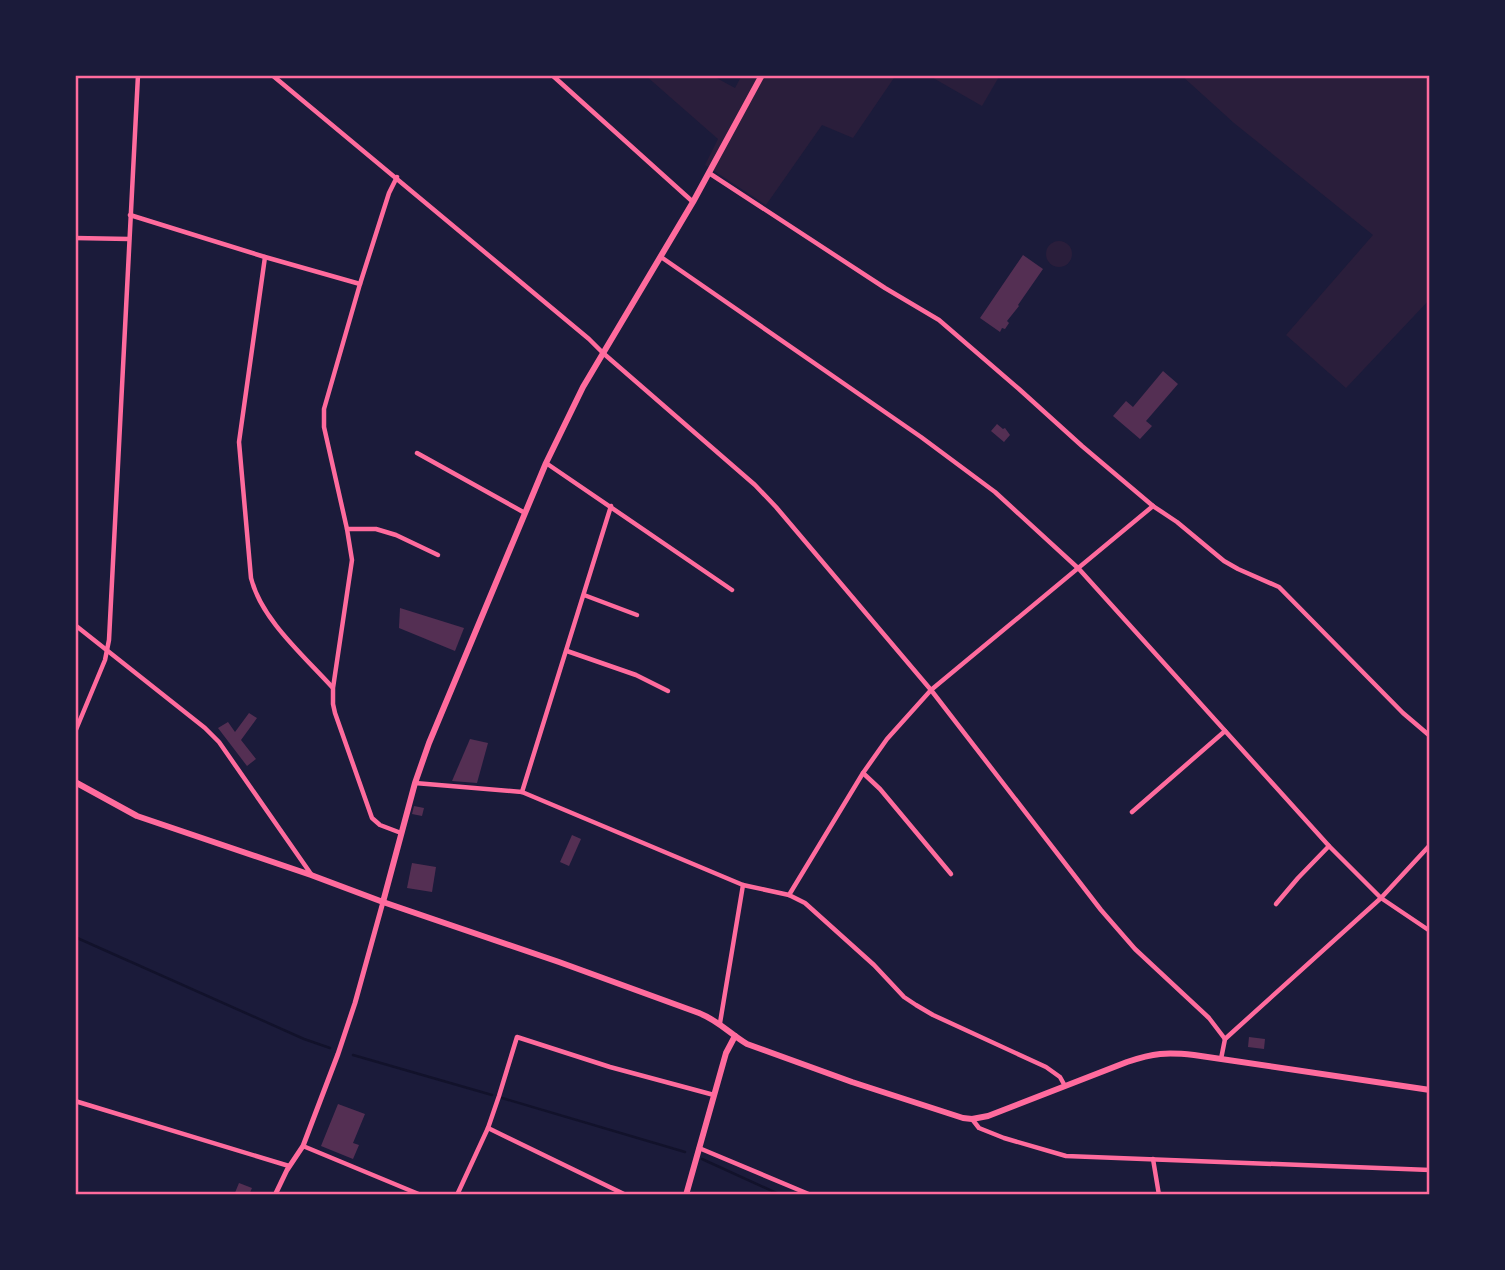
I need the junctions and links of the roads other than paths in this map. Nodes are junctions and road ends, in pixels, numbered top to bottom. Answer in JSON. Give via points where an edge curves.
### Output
{"nodes":[{"id":1,"x":138,"y":75,"type":"edge"},
{"id":2,"x":272,"y":75,"type":"edge"},
{"id":3,"x":552,"y":75,"type":"edge"},
{"id":4,"x":762,"y":75,"type":"edge"},
{"id":5,"x":709,"y":173,"type":"junction"},
{"id":6,"x":397,"y":177,"type":"junction"},
{"id":7,"x":693,"y":202,"type":"junction"},
{"id":8,"x":130,"y":215,"type":"junction"},
{"id":9,"x":75,"y":238,"type":"edge"},
{"id":10,"x":129,"y":239,"type":"junction"},
{"id":11,"x":265,"y":257,"type":"junction"},
{"id":12,"x":661,"y":257,"type":"junction"},
{"id":13,"x":360,"y":284,"type":"junction"},
{"id":14,"x":603,"y":353,"type":"junction"},
{"id":15,"x":417,"y":453,"type":"dead end"},
{"id":16,"x":546,"y":463,"type":"junction"},
{"id":17,"x":611,"y":506,"type":"junction"},
{"id":18,"x":1153,"y":506,"type":"junction"},
{"id":19,"x":525,"y":513,"type":"junction"},
{"id":20,"x":347,"y":529,"type":"junction"},
{"id":21,"x":438,"y":555,"type":"dead end"},
{"id":22,"x":1079,"y":569,"type":"junction"},
{"id":23,"x":732,"y":590,"type":"dead end"},
{"id":24,"x":584,"y":595,"type":"junction"},
{"id":25,"x":637,"y":615,"type":"dead end"},
{"id":26,"x":75,"y":625,"type":"edge"},
{"id":27,"x":567,"y":651,"type":"junction"},
{"id":28,"x":107,"y":652,"type":"junction"},
{"id":29,"x":333,"y":688,"type":"junction"},
{"id":30,"x":932,"y":690,"type":"junction"},
{"id":31,"x":668,"y":691,"type":"dead end"},
{"id":32,"x":1225,"y":731,"type":"junction"},
{"id":33,"x":75,"y":732,"type":"edge"},
{"id":34,"x":1430,"y":736,"type":"edge"},
{"id":35,"x":863,"y":774,"type":"junction"},
{"id":36,"x":75,"y":782,"type":"edge"},
{"id":37,"x":415,"y":783,"type":"junction"},
{"id":38,"x":523,"y":792,"type":"junction"},
{"id":39,"x":1132,"y":812,"type":"dead end"},
{"id":40,"x":401,"y":833,"type":"junction"},
{"id":41,"x":1430,"y":845,"type":"edge"},
{"id":42,"x":1329,"y":846,"type":"junction"},
{"id":43,"x":951,"y":874,"type":"dead end"},
{"id":44,"x":311,"y":875,"type":"junction"},
{"id":45,"x":743,"y":885,"type":"junction"},
{"id":46,"x":789,"y":895,"type":"junction"},
{"id":47,"x":1381,"y":898,"type":"junction"},
{"id":48,"x":383,"y":902,"type":"junction"},
{"id":49,"x":1276,"y":904,"type":"dead end"},
{"id":50,"x":1430,"y":931,"type":"edge"},
{"id":51,"x":720,"y":1023,"type":"junction"},
{"id":52,"x":735,"y":1036,"type":"junction"},
{"id":53,"x":1225,"y":1039,"type":"junction"},
{"id":54,"x":1221,"y":1059,"type":"junction"},
{"id":55,"x":1065,"y":1086,"type":"junction"},
{"id":56,"x":1430,"y":1090,"type":"edge"},
{"id":57,"x":714,"y":1095,"type":"junction"},
{"id":58,"x":75,"y":1101,"type":"edge"},
{"id":59,"x":972,"y":1119,"type":"junction"},
{"id":60,"x":488,"y":1128,"type":"junction"},
{"id":61,"x":303,"y":1146,"type":"junction"},
{"id":62,"x":699,"y":1147,"type":"junction"},
{"id":63,"x":1153,"y":1158,"type":"junction"},
{"id":64,"x":288,"y":1168,"type":"junction"},
{"id":65,"x":1430,"y":1170,"type":"edge"},
{"id":66,"x":275,"y":1195,"type":"edge"},
{"id":67,"x":421,"y":1195,"type":"edge"},
{"id":68,"x":457,"y":1195,"type":"edge"},
{"id":69,"x":626,"y":1195,"type":"edge"},
{"id":70,"x":686,"y":1195,"type":"edge"},
{"id":71,"x":811,"y":1195,"type":"edge"},
{"id":72,"x":1159,"y":1195,"type":"edge"}],
"edges":[{"from":1,"to":8,"type":"street"},
{"from":2,"to":6,"type":"street"},
{"from":3,"to":7,"type":"street"},
{"from":4,"to":5,"type":"main road"},
{"from":5,"to":7,"type":"main road"},
{"from":5,"to":18,"type":"street","via":[[939,320]]},
{"from":6,"to":13,"type":"street"},
{"from":6,"to":14,"type":"street"},
{"from":7,"to":12,"type":"main road"},
{"from":8,"to":10,"type":"street"},
{"from":8,"to":11,"type":"street"},
{"from":9,"to":10,"type":"street"},
{"from":10,"to":28,"type":"street"},
{"from":11,"to":13,"type":"street"},
{"from":11,"to":29,"type":"street","via":[[239,442],[251,578],[273,622]]},
{"from":12,"to":14,"type":"main road"},
{"from":12,"to":22,"type":"street","via":[[964,468]]},
{"from":13,"to":20,"type":"street","via":[[324,410]]},
{"from":14,"to":16,"type":"main road"},
{"from":14,"to":30,"type":"street","via":[[755,485]]},
{"from":15,"to":19,"type":"street"},
{"from":16,"to":17,"type":"street"},
{"from":16,"to":19,"type":"main road"},
{"from":17,"to":23,"type":"street"},
{"from":17,"to":24,"type":"street"},
{"from":18,"to":22,"type":"street"},
{"from":18,"to":34,"type":"street","via":[[1224,561],[1279,587]]},
{"from":19,"to":37,"type":"main road"},
{"from":20,"to":21,"type":"street","via":[[376,529]]},
{"from":20,"to":29,"type":"street","via":[[352,560]]},
{"from":22,"to":30,"type":"street"},
{"from":22,"to":32,"type":"street"},
{"from":24,"to":25,"type":"street"},
{"from":24,"to":27,"type":"street"},
{"from":26,"to":28,"type":"street"},
{"from":27,"to":31,"type":"street"},
{"from":27,"to":38,"type":"street"},
{"from":28,"to":33,"type":"street"},
{"from":28,"to":44,"type":"street","via":[[219,742]]},
{"from":29,"to":40,"type":"street","via":[[335,713],[372,818]]},
{"from":30,"to":35,"type":"street","via":[[887,739]]},
{"from":30,"to":53,"type":"street","via":[[1101,910]]},
{"from":32,"to":39,"type":"street"},
{"from":32,"to":42,"type":"street"},
{"from":35,"to":43,"type":"street"},
{"from":35,"to":46,"type":"street"},
{"from":36,"to":44,"type":"main road","via":[[137,816]]},
{"from":37,"to":38,"type":"street"},
{"from":37,"to":40,"type":"main road"},
{"from":38,"to":45,"type":"street"},
{"from":40,"to":48,"type":"main road"},
{"from":41,"to":47,"type":"street"},
{"from":42,"to":47,"type":"street"},
{"from":42,"to":49,"type":"street"},
{"from":44,"to":48,"type":"main road"},
{"from":45,"to":46,"type":"street"},
{"from":45,"to":51,"type":"street"},
{"from":46,"to":55,"type":"street","via":[[826,921],[904,997],[1046,1067]]},
{"from":47,"to":50,"type":"street"},
{"from":47,"to":53,"type":"street"},
{"from":48,"to":51,"type":"main road"},
{"from":48,"to":61,"type":"street","via":[[338,1055]]},
{"from":51,"to":52,"type":"main road"},
{"from":52,"to":57,"type":"main road"},
{"from":52,"to":59,"type":"main road","via":[[852,1082]]},
{"from":53,"to":54,"type":"street"},
{"from":54,"to":55,"type":"main road","via":[[1171,1052],[1148,1055]]},
{"from":54,"to":56,"type":"main road"},
{"from":55,"to":59,"type":"main road"},
{"from":57,"to":60,"type":"street","via":[[517,1037]]},
{"from":57,"to":62,"type":"main road"},
{"from":58,"to":64,"type":"street"},
{"from":59,"to":63,"type":"street","via":[[979,1128],[1004,1138],[1066,1156]]},
{"from":60,"to":68,"type":"street"},
{"from":60,"to":69,"type":"street"},
{"from":61,"to":64,"type":"street"},
{"from":61,"to":67,"type":"street"},
{"from":62,"to":70,"type":"main road"},
{"from":62,"to":71,"type":"street"},
{"from":63,"to":65,"type":"street"},
{"from":63,"to":72,"type":"street"},
{"from":64,"to":66,"type":"street"}]}
